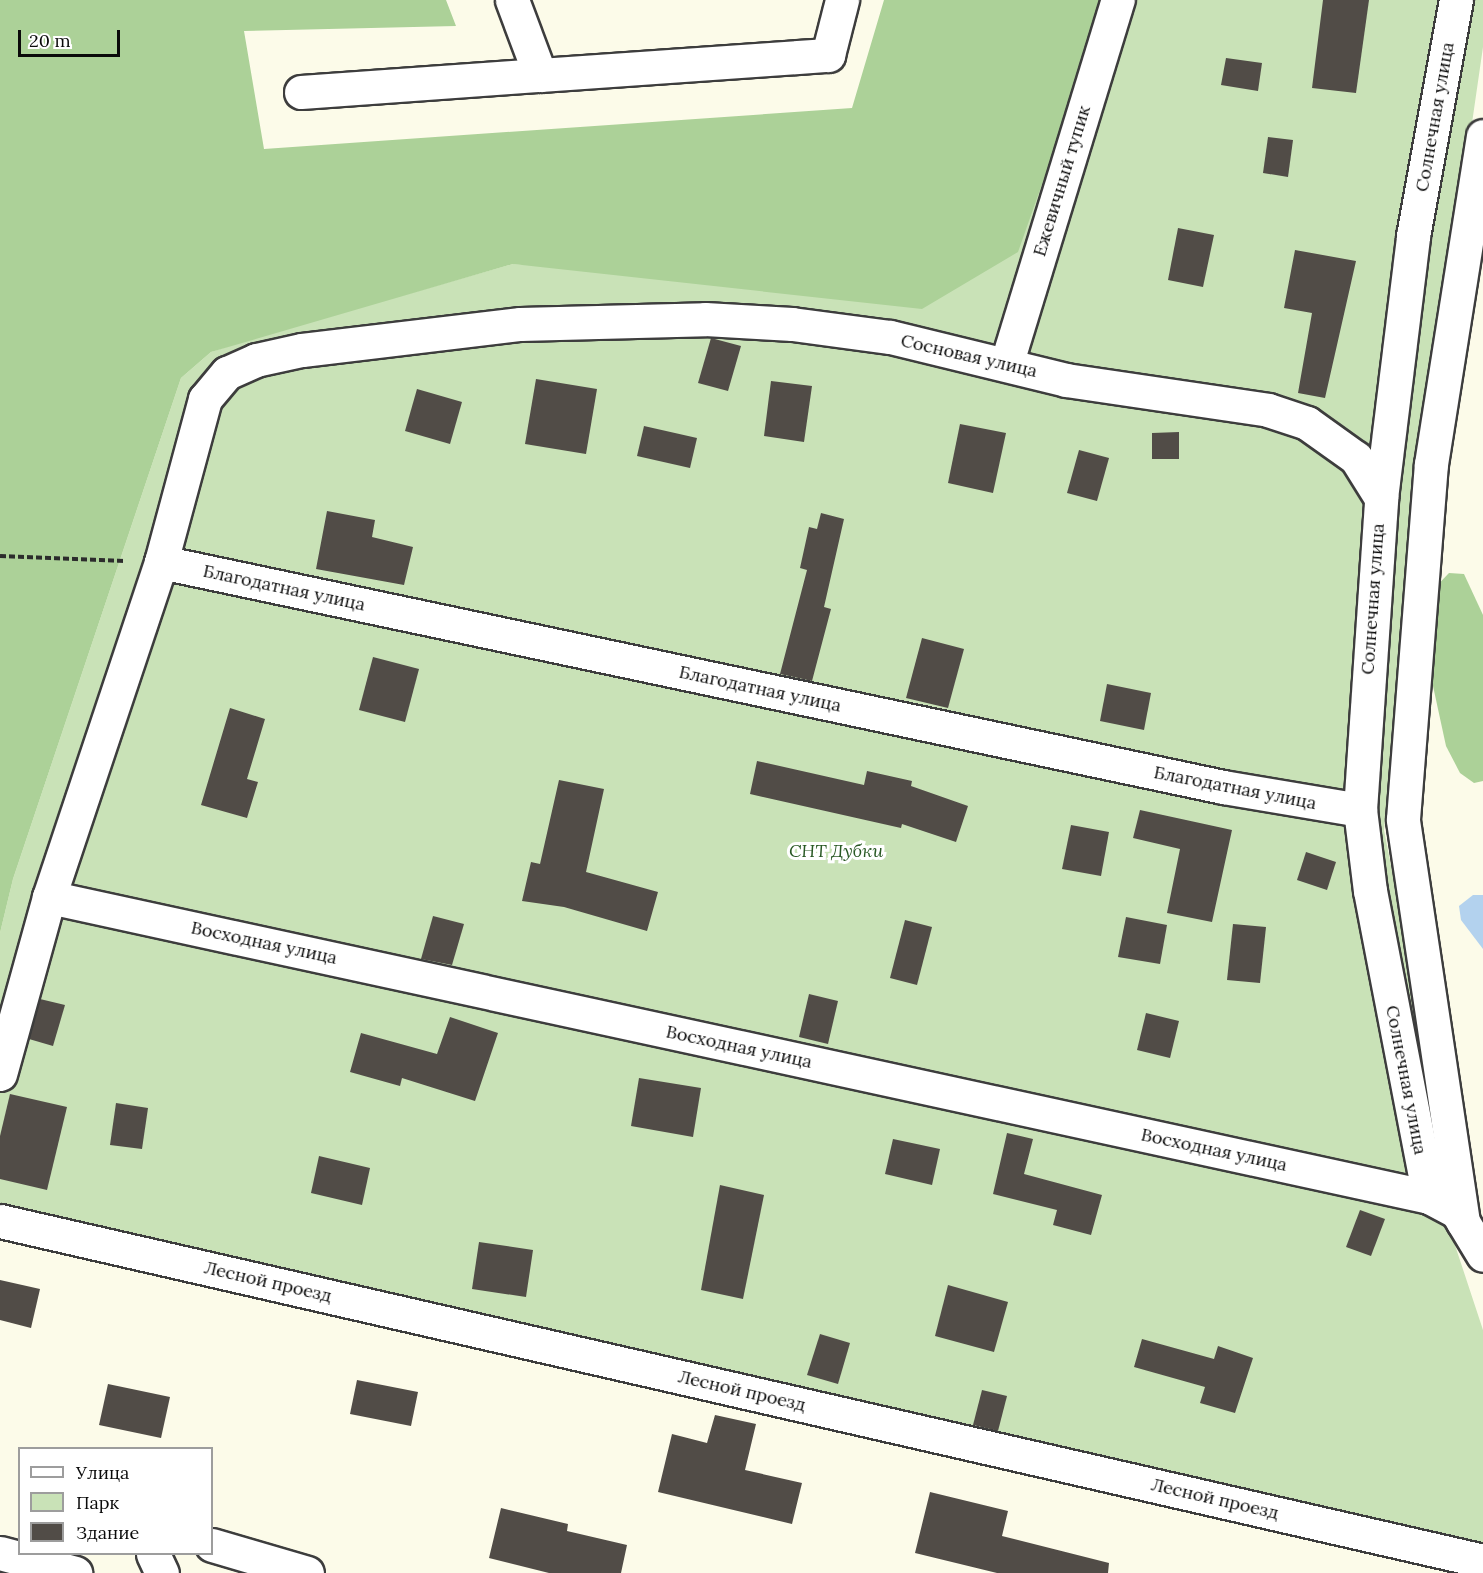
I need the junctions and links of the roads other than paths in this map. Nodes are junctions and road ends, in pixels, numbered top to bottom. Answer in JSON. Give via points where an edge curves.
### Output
{"nodes":[{"id":1,"x":512,"y":0,"type":"edge"},
{"id":2,"x":842,"y":0,"type":"edge"},
{"id":3,"x":1118,"y":0,"type":"edge"},
{"id":4,"x":1456,"y":0,"type":"edge"},
{"id":5,"x":540,"y":75,"type":"junction"},
{"id":6,"x":301,"y":92,"type":"dead end"},
{"id":7,"x":1483,"y":136,"type":"edge"},
{"id":8,"x":1007,"y":362,"type":"junction"},
{"id":9,"x":1381,"y":498,"type":"junction"},
{"id":10,"x":161,"y":562,"type":"junction"},
{"id":11,"x":1360,"y":810,"type":"junction"},
{"id":12,"x":49,"y":897,"type":"junction"},
{"id":13,"x":0,"y":1074,"type":"edge"},
{"id":14,"x":1429,"y":1197,"type":"junction"},
{"id":15,"x":0,"y":1221,"type":"edge"},
{"id":16,"x":1463,"y":1222,"type":"junction"},
{"id":17,"x":1483,"y":1255,"type":"edge"},
{"id":18,"x":213,"y":1545,"type":"edge"},
{"id":19,"x":0,"y":1553,"type":"edge"},
{"id":20,"x":153,"y":1555,"type":"edge"},
{"id":21,"x":1483,"y":1561,"type":"edge"},
{"id":22,"x":75,"y":1573,"type":"edge"},
{"id":23,"x":162,"y":1573,"type":"edge"},
{"id":24,"x":307,"y":1573,"type":"edge"}],
"edges":[{"from":1,"to":5,"type":"street"},
{"from":2,"to":5,"type":"street","via":[[828,55]]},
{"from":3,"to":8,"type":"street","name":"Ежевичный тупик"},
{"from":4,"to":9,"type":"street","name":"Солнечная улица","via":[[1413,236]]},
{"from":5,"to":6,"type":"street"},
{"from":7,"to":16,"type":"street","via":[[1431,464],[1403,819]]},
{"from":8,"to":9,"type":"street","name":"Сосновая улица","via":[[1066,380],[1268,410],[1307,423],[1356,458]]},
{"from":8,"to":10,"type":"street","name":"Сосновая улица","via":[[890,337],[792,324],[705,319],[520,324],[302,350],[256,360],[227,373],[205,399]]},
{"from":9,"to":11,"type":"street","name":"Солнечная улица"},
{"from":10,"to":11,"type":"street","name":"Благодатная улица","via":[[1223,788]]},
{"from":10,"to":12,"type":"street","name":"Сосновая улица"},
{"from":11,"to":14,"type":"street","name":"Солнечная улица","via":[[1370,891]]},
{"from":12,"to":13,"type":"street","name":"Сосновая улица"},
{"from":12,"to":14,"type":"street","name":"Восходная улица"},
{"from":14,"to":16,"type":"street","name":"Восходная улица","via":[[1457,1212]]},
{"from":15,"to":21,"type":"street","name":"Лесной проезд"},
{"from":16,"to":17,"type":"street"},
{"from":18,"to":24,"type":"street"},
{"from":19,"to":22,"type":"street"},
{"from":20,"to":23,"type":"street"}]}
